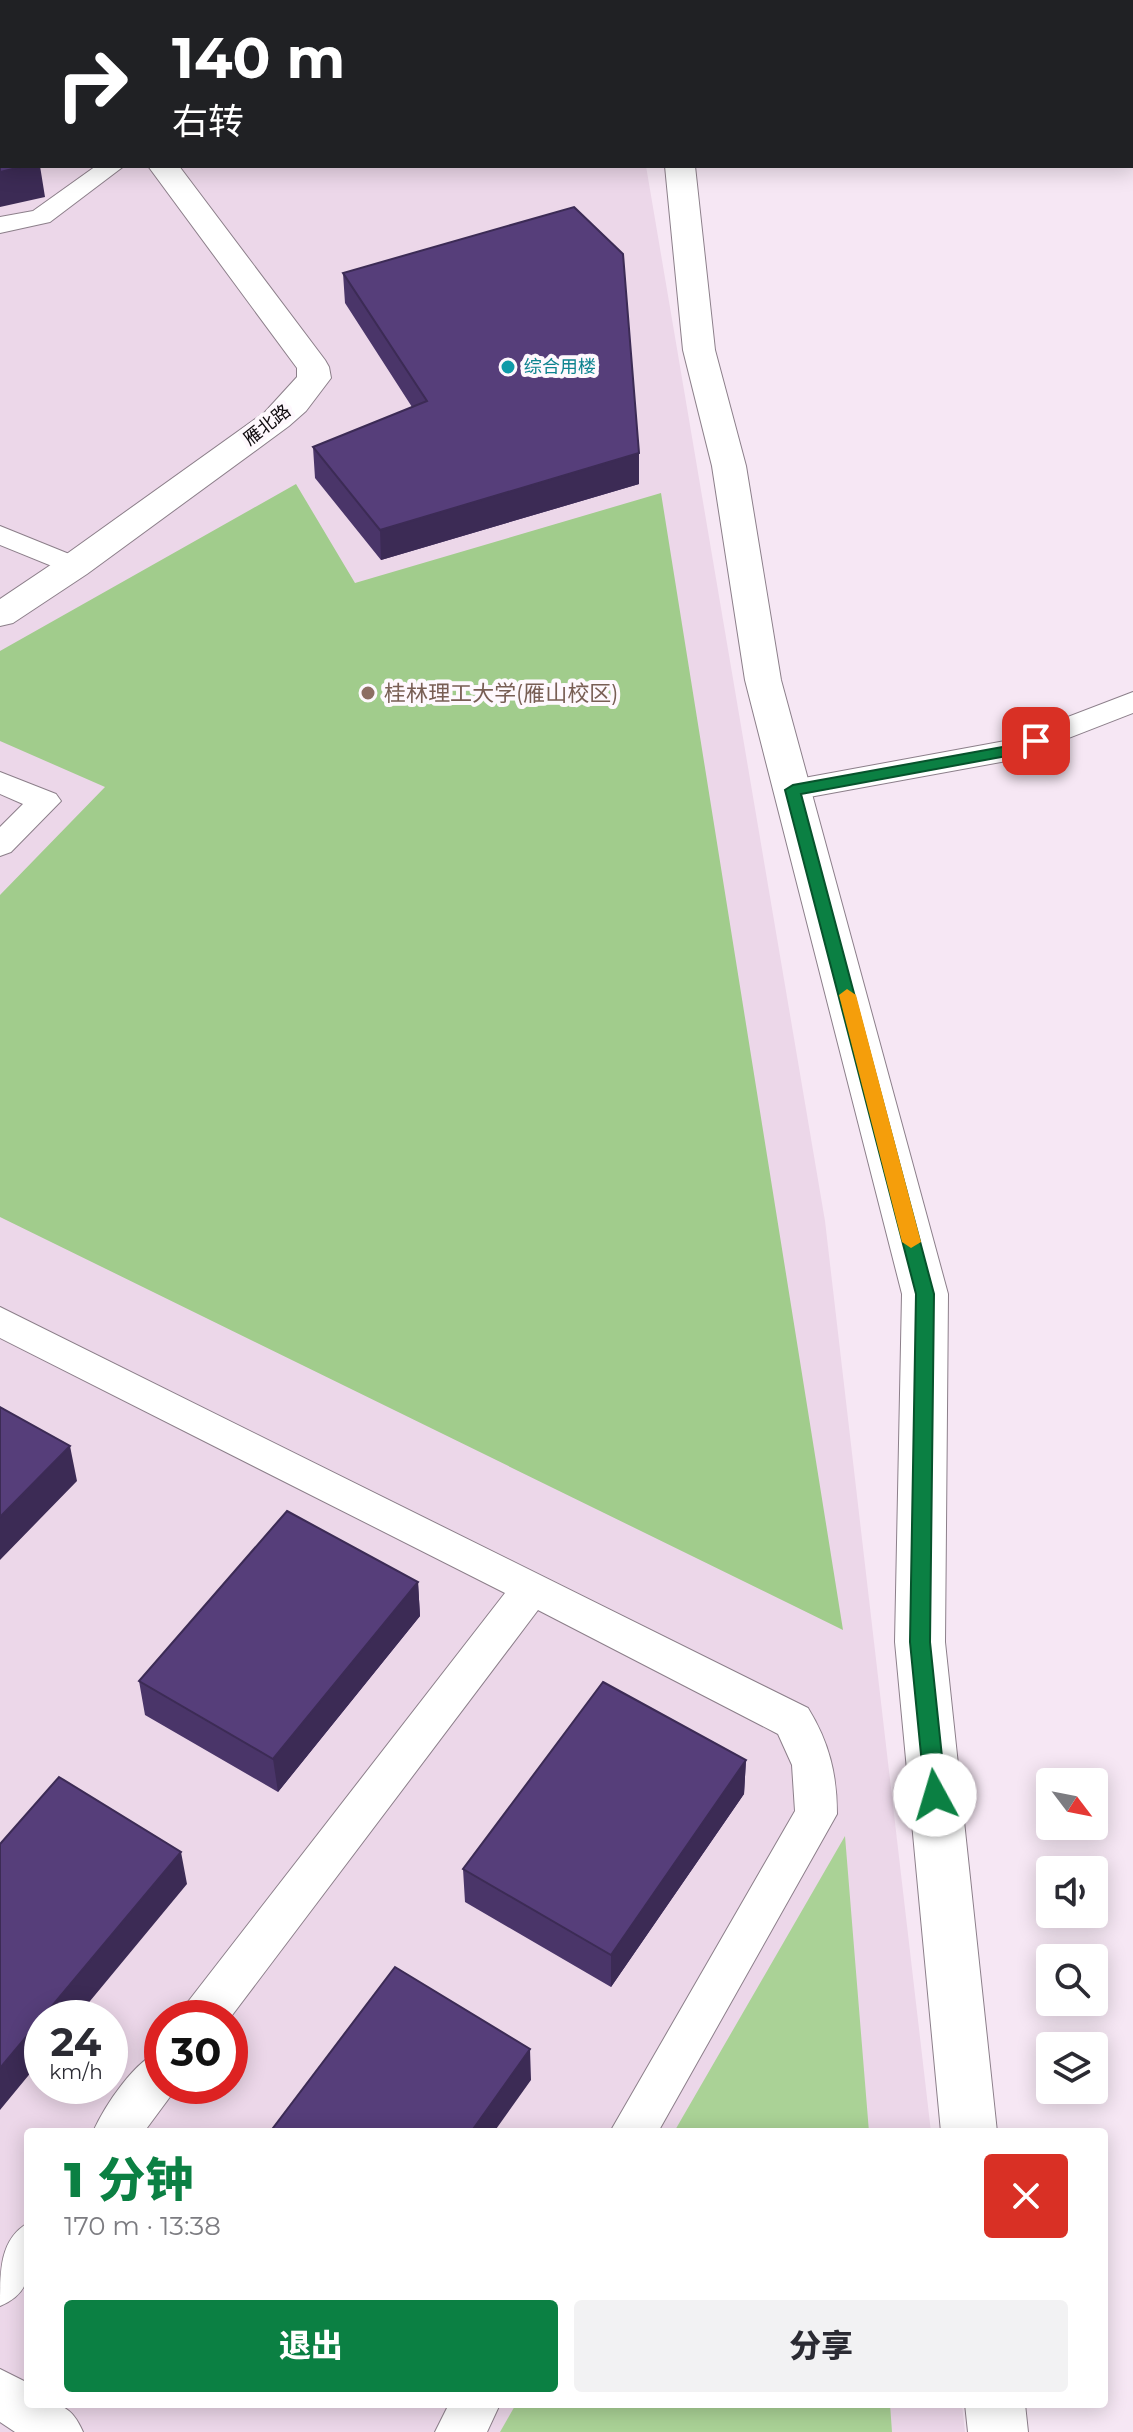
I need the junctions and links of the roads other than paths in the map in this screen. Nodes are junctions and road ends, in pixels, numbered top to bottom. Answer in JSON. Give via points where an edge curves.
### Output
{"nodes":[{"id":1,"x":109,"y":168,"type":"edge"},
{"id":2,"x":164,"y":168,"type":"edge"},
{"id":3,"x":680,"y":168,"type":"edge"},
{"id":4,"x":0,"y":225,"type":"edge"},
{"id":5,"x":0,"y":535,"type":"edge"},
{"id":6,"x":74,"y":566,"type":"junction"},
{"id":7,"x":0,"y":615,"type":"edge"},
{"id":8,"x":1133,"y":702,"type":"edge"},
{"id":9,"x":0,"y":782,"type":"edge"},
{"id":10,"x":793,"y":790,"type":"junction"},
{"id":11,"x":0,"y":845,"type":"edge"},
{"id":12,"x":0,"y":1321,"type":"edge"},
{"id":13,"x":532,"y":1588,"type":"junction"},
{"id":14,"x":217,"y":2000,"type":"edge"},
{"id":15,"x":144,"y":2095,"type":"edge"},
{"id":16,"x":119,"y":2128,"type":"edge"},
{"id":17,"x":635,"y":2128,"type":"edge"},
{"id":18,"x":969,"y":2128,"type":"edge"},
{"id":19,"x":24,"y":2251,"type":"edge"},
{"id":20,"x":0,"y":2283,"type":"edge"},
{"id":21,"x":0,"y":2393,"type":"edge"},
{"id":22,"x":474,"y":2408,"type":"edge"},
{"id":23,"x":995,"y":2408,"type":"edge"},
{"id":24,"x":58,"y":2432,"type":"edge"},
{"id":25,"x":460,"y":2432,"type":"edge"},
{"id":26,"x":998,"y":2432,"type":"edge"}],
"edges":[{"from":1,"to":4,"type":"lane","via":[[41,217]]},
{"from":2,"to":6,"type":"street","name":"雁北路","via":[[313,367],[314,378],[277,419]]},
{"from":3,"to":10,"type":"street","via":[[699,350],[729,466],[763,680]]},
{"from":5,"to":6,"type":"lane"},
{"from":6,"to":7,"type":"street","name":"雁北路"},
{"from":8,"to":10,"type":"lane","via":[[1012,750]]},
{"from":9,"to":11,"type":"lane","via":[[45,801]]},
{"from":10,"to":18,"type":"street","via":[[925,1294],[920,1642]]},
{"from":12,"to":13,"type":"lane"},
{"from":13,"to":14,"type":"lane"},
{"from":13,"to":17,"type":"lane","via":[[793,1721],[812,1756],[817,1782],[816,1814]]},
{"from":15,"to":16,"type":"lane"},
{"from":19,"to":20,"type":"lane"},
{"from":21,"to":24,"type":"lane"},
{"from":22,"to":25,"type":"lane"},
{"from":23,"to":26,"type":"street"}]}
